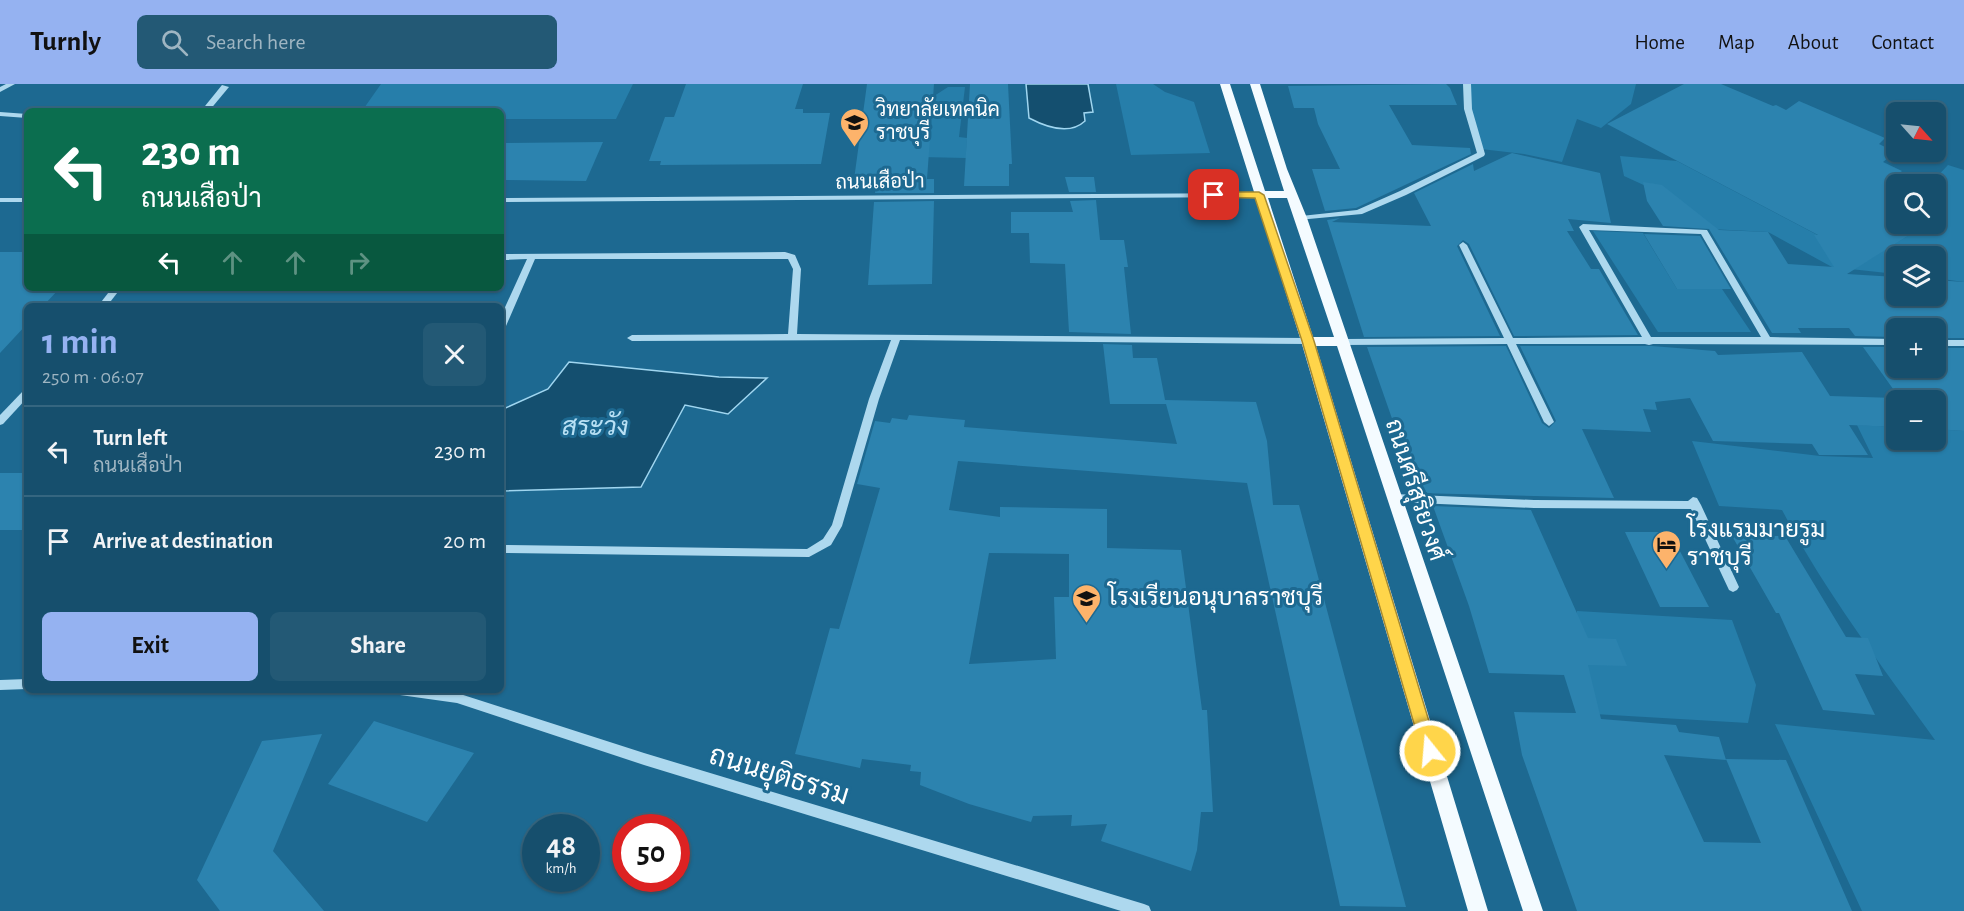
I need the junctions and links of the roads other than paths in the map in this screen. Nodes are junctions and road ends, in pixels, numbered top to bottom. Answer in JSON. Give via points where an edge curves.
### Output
{"nodes":[{"id":1,"x":11,"y":84,"type":"edge"},
{"id":2,"x":1226,"y":84,"type":"edge"},
{"id":3,"x":1255,"y":84,"type":"edge"},
{"id":4,"x":1467,"y":84,"type":"edge"},
{"id":5,"x":225,"y":87,"type":"dead end"},
{"id":6,"x":0,"y":90,"type":"edge"},
{"id":7,"x":208,"y":108,"type":"edge"},
{"id":8,"x":0,"y":114,"type":"edge"},
{"id":9,"x":24,"y":116,"type":"edge"},
{"id":10,"x":1290,"y":194,"type":"junction"},
{"id":11,"x":1259,"y":195,"type":"junction"},
{"id":12,"x":0,"y":200,"type":"edge"},
{"id":13,"x":24,"y":200,"type":"edge"},
{"id":14,"x":504,"y":200,"type":"edge"},
{"id":15,"x":1301,"y":218,"type":"junction"},
{"id":16,"x":1463,"y":244,"type":"dead end"},
{"id":17,"x":532,"y":256,"type":"junction"},
{"id":18,"x":504,"y":257,"type":"edge"},
{"id":19,"x":114,"y":291,"type":"edge"},
{"id":20,"x":104,"y":303,"type":"edge"},
{"id":21,"x":504,"y":319,"type":"edge"},
{"id":22,"x":897,"y":337,"type":"junction"},
{"id":23,"x":632,"y":338,"type":"dead end"},
{"id":24,"x":792,"y":338,"type":"junction"},
{"id":25,"x":1767,"y":340,"type":"junction"},
{"id":26,"x":1308,"y":341,"type":"junction"},
{"id":27,"x":1510,"y":341,"type":"junction"},
{"id":28,"x":1342,"y":342,"type":"junction"},
{"id":29,"x":1649,"y":342,"type":"junction"},
{"id":30,"x":1886,"y":342,"type":"edge"},
{"id":31,"x":1946,"y":343,"type":"edge"},
{"id":32,"x":1964,"y":343,"type":"edge"},
{"id":33,"x":24,"y":395,"type":"edge"},
{"id":34,"x":0,"y":421,"type":"edge"},
{"id":35,"x":1549,"y":422,"type":"dead end"},
{"id":36,"x":1394,"y":498,"type":"junction"},
{"id":37,"x":504,"y":549,"type":"edge"},
{"id":38,"x":1733,"y":586,"type":"dead end"},
{"id":39,"x":24,"y":684,"type":"edge"},
{"id":40,"x":1,"y":687,"type":"edge"},
{"id":41,"x":421,"y":693,"type":"edge"},
{"id":42,"x":1144,"y":911,"type":"edge"},
{"id":43,"x":1478,"y":911,"type":"edge"},
{"id":44,"x":1533,"y":911,"type":"edge"}],
"edges":[{"from":1,"to":6,"type":"street"},
{"from":2,"to":11,"type":"main road"},
{"from":3,"to":10,"type":"main road","name":"ถนนศรีสุริยวงศ์"},
{"from":4,"to":15,"type":"street","via":[[1468,110],[1480,154],[1359,212]]},
{"from":5,"to":7,"type":"street"},
{"from":8,"to":9,"type":"street"},
{"from":10,"to":11,"type":"main road"},
{"from":10,"to":15,"type":"main road","name":"ถนนศรีสุริยวงศ์"},
{"from":11,"to":14,"type":"street","name":"ถนนเสือป่า"},
{"from":11,"to":26,"type":"main road"},
{"from":12,"to":13,"type":"street"},
{"from":15,"to":28,"type":"main road","name":"ถนนศรีสุริยวงศ์"},
{"from":16,"to":27,"type":"street"},
{"from":17,"to":18,"type":"street"},
{"from":17,"to":21,"type":"street"},
{"from":17,"to":24,"type":"street","via":[[785,255],[792,258],[797,268]]},
{"from":19,"to":20,"type":"street"},
{"from":22,"to":24,"type":"street"},
{"from":22,"to":26,"type":"street"},
{"from":22,"to":37,"type":"street","via":[[874,399],[837,526],[827,542],[809,553]]},
{"from":23,"to":24,"type":"street"},
{"from":25,"to":29,"type":"street"},
{"from":25,"to":29,"type":"street","via":[[1704,232],[1583,227]]},
{"from":25,"to":30,"type":"street"},
{"from":26,"to":28,"type":"main road"},
{"from":26,"to":43,"type":"main road"},
{"from":27,"to":28,"type":"street"},
{"from":27,"to":29,"type":"street"},
{"from":27,"to":35,"type":"street"},
{"from":28,"to":36,"type":"main road","name":"ถนนศรีสุริยวงศ์"},
{"from":31,"to":32,"type":"street"},
{"from":33,"to":34,"type":"street"},
{"from":36,"to":38,"type":"street","via":[[1547,507],[1693,502]]},
{"from":36,"to":44,"type":"main road","name":"ถนนศรีสุริยวงศ์"},
{"from":39,"to":40,"type":"street"},
{"from":41,"to":42,"type":"street","name":"ถนนยุติธรรม","via":[[457,698]]}]}
